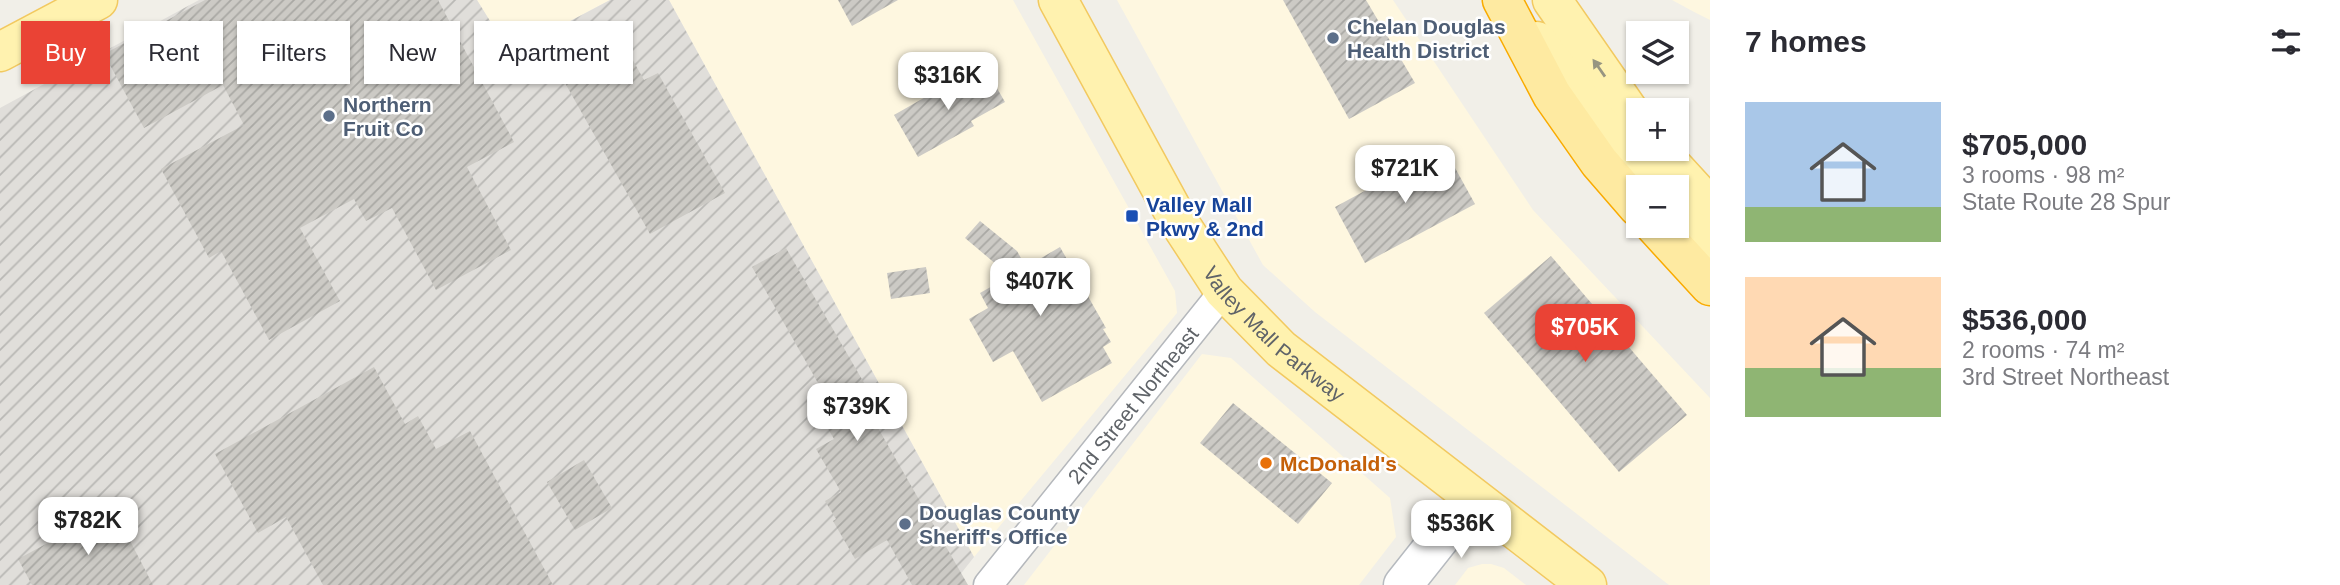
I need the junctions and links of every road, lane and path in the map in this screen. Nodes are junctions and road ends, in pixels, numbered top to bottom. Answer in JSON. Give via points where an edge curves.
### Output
{"nodes":[{"id":1,"x":98,"y":0,"type":"edge"},
{"id":2,"x":1058,"y":0,"type":"edge"},
{"id":3,"x":1504,"y":0,"type":"edge"},
{"id":4,"x":1552,"y":0,"type":"edge"},
{"id":5,"x":0,"y":52,"type":"edge"},
{"id":6,"x":1626,"y":107,"type":"edge"},
{"id":7,"x":1668,"y":161,"type":"edge"},
{"id":8,"x":1641,"y":175,"type":"edge"},
{"id":9,"x":1626,"y":193,"type":"edge"},
{"id":10,"x":1710,"y":207,"type":"edge"},
{"id":11,"x":1689,"y":229,"type":"edge"},
{"id":12,"x":1666,"y":238,"type":"edge"},
{"id":13,"x":1710,"y":249,"type":"edge"},
{"id":14,"x":1710,"y":286,"type":"edge"},
{"id":15,"x":1224,"y":291,"type":"junction"},
{"id":16,"x":1472,"y":498,"type":"junction"},
{"id":17,"x":988,"y":585,"type":"edge"},
{"id":18,"x":1403,"y":585,"type":"edge"},
{"id":19,"x":1587,"y":585,"type":"edge"}],
"edges":[{"from":1,"to":5,"type":"main road"},
{"from":2,"to":15,"type":"main road","name":"Valley Mall Parkway","via":[[1179,222]]},
{"from":3,"to":8,"type":"main road"},
{"from":3,"to":9,"type":"highway","via":[[1552,95]]},
{"from":6,"to":4,"type":"main road","one_way":true},
{"from":7,"to":10,"type":"main road"},
{"from":11,"to":13,"type":"main road"},
{"from":12,"to":14,"type":"highway"},
{"from":15,"to":16,"type":"main road","name":"Valley Mall Parkway","via":[[1281,349]]},
{"from":15,"to":17,"type":"street","name":"2nd Street Northeast"},
{"from":16,"to":18,"type":"main road"},
{"from":16,"to":19,"type":"main road","name":"Valley Mall Parkway"}]}
